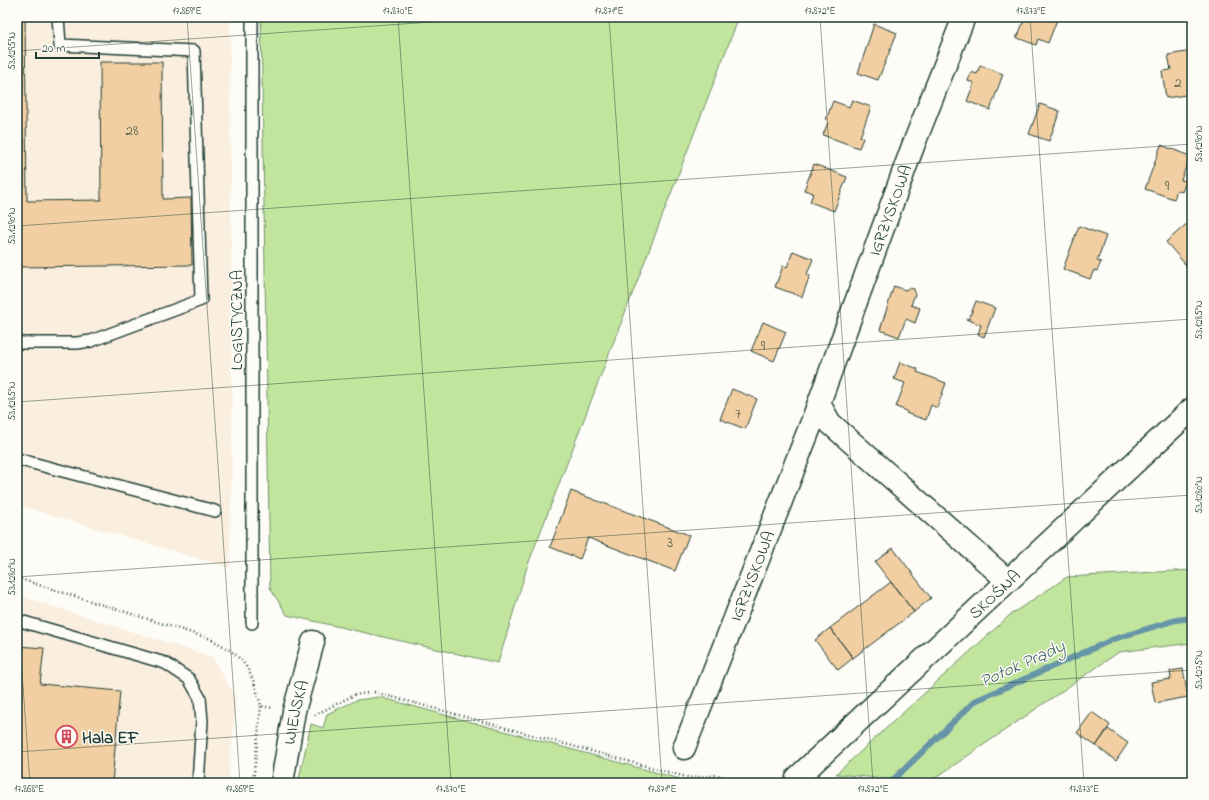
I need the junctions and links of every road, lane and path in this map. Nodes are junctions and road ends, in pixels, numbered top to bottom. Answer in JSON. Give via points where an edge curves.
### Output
{"nodes":[{"id":1,"x":58,"y":17,"type":"edge"},
{"id":2,"x":252,"y":17,"type":"edge"},
{"id":3,"x":964,"y":17,"type":"edge"},
{"id":4,"x":17,"y":343,"type":"edge"},
{"id":5,"x":819,"y":404,"type":"junction"},
{"id":6,"x":1192,"y":409,"type":"edge"},
{"id":7,"x":17,"y":459,"type":"edge"},
{"id":8,"x":215,"y":511,"type":"dead end"},
{"id":9,"x":17,"y":578,"type":"edge"},
{"id":10,"x":1007,"y":580,"type":"junction"},
{"id":11,"x":17,"y":620,"type":"edge"},
{"id":12,"x":252,"y":622,"type":"dead end"},
{"id":13,"x":313,"y":642,"type":"dead end"},
{"id":14,"x":261,"y":706,"type":"junction"},
{"id":15,"x":294,"y":711,"type":"junction"},
{"id":16,"x":684,"y":748,"type":"dead end"},
{"id":17,"x":797,"y":778,"type":"dead end"},
{"id":18,"x":198,"y":783,"type":"edge"},
{"id":19,"x":253,"y":783,"type":"edge"},
{"id":20,"x":282,"y":783,"type":"edge"},
{"id":21,"x":748,"y":783,"type":"edge"}],
"edges":[{"from":1,"to":4,"type":"lane","via":[[60,45],[194,51],[201,300],[91,341]]},
{"from":2,"to":12,"type":"lane","name":"LOGISTYCZNA"},
{"from":3,"to":5,"type":"street","name":"IGRZYSKOWA","via":[[913,146]]},
{"from":5,"to":10,"type":"street","via":[[830,423]]},
{"from":5,"to":16,"type":"street","name":"IGRZYSKOWA"},
{"from":6,"to":10,"type":"street","name":"SKOŚNA"},
{"from":7,"to":8,"type":"lane"},
{"from":9,"to":14,"type":"path","via":[[208,638],[229,648],[242,660],[254,679]]},
{"from":10,"to":17,"type":"street","name":"SKOŚNA"},
{"from":11,"to":18,"type":"lane","via":[[165,663],[189,679],[200,698],[202,721]]},
{"from":13,"to":15,"type":"street","name":"WIEJSKA"},
{"from":14,"to":15,"type":"path"},
{"from":14,"to":19,"type":"path"},
{"from":15,"to":20,"type":"street","name":"WIEJSKA"},
{"from":15,"to":21,"type":"path","via":[[316,715],[354,695],[374,692],[690,778],[717,775]]}]}
